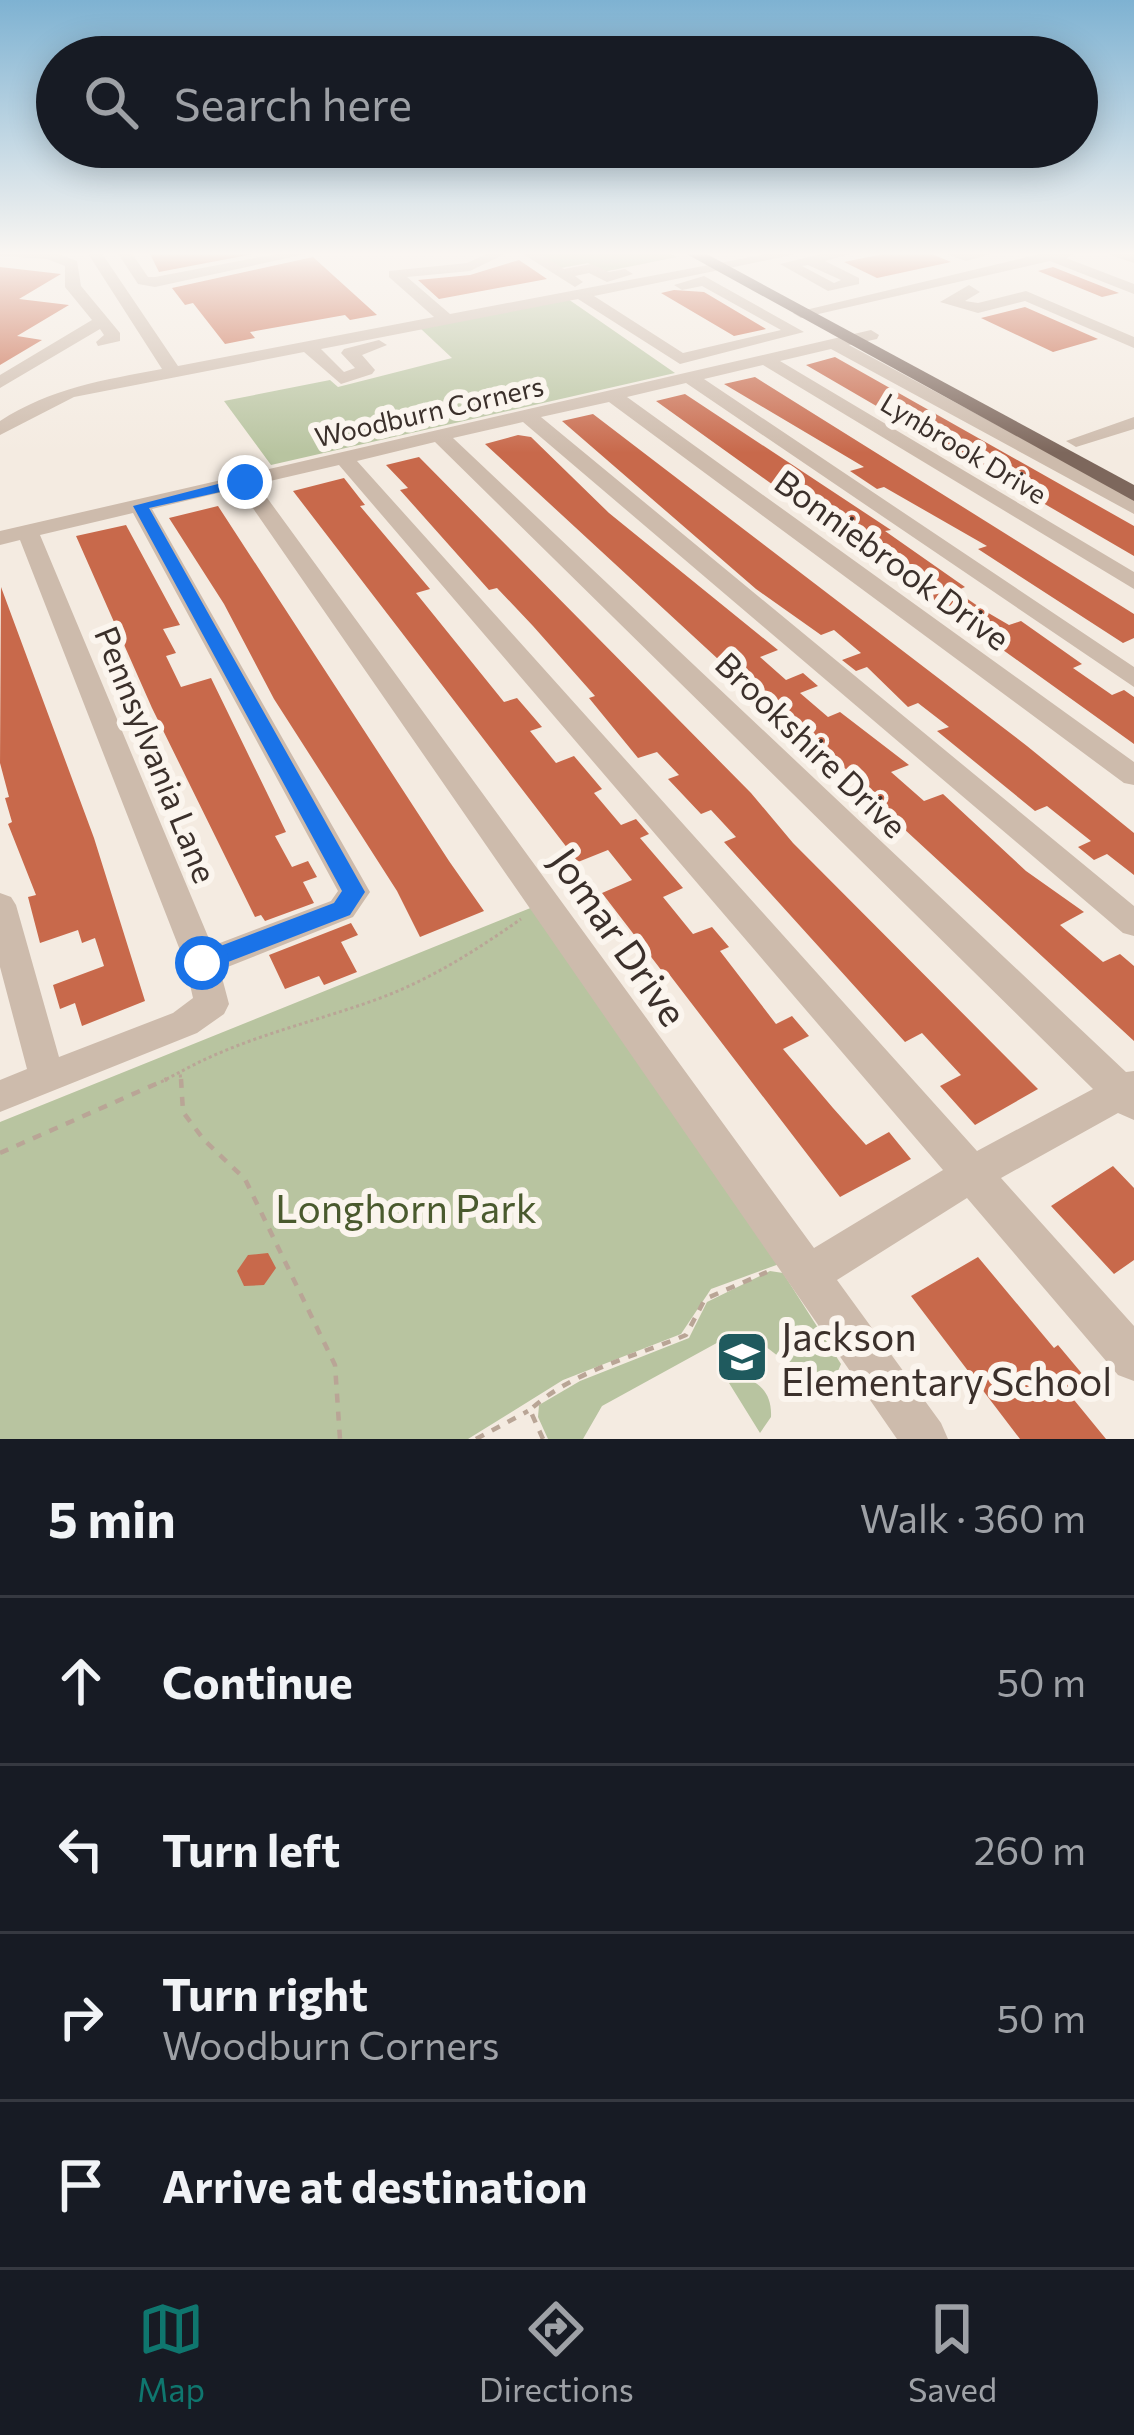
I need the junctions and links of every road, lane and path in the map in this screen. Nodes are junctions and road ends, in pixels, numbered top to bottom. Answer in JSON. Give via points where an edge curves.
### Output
{"nodes":[{"id":1,"x":138,"y":319,"type":"edge"},
{"id":2,"x":425,"y":319,"type":"edge"},
{"id":3,"x":623,"y":319,"type":"edge"},
{"id":4,"x":773,"y":319,"type":"edge"},
{"id":5,"x":813,"y":319,"type":"edge"},
{"id":6,"x":832,"y":319,"type":"edge"},
{"id":7,"x":1080,"y":319,"type":"edge"},
{"id":8,"x":102,"y":321,"type":"joint"},
{"id":9,"x":400,"y":328,"type":"junction"},
{"id":10,"x":852,"y":340,"type":"junction"},
{"id":11,"x":104,"y":342,"type":"dead end"},
{"id":12,"x":1134,"y":343,"type":"edge"},
{"id":13,"x":315,"y":344,"type":"junction"},
{"id":14,"x":766,"y":360,"type":"junction"},
{"id":15,"x":173,"y":372,"type":"junction"},
{"id":16,"x":689,"y":378,"type":"junction"},
{"id":17,"x":0,"y":383,"type":"edge"},
{"id":18,"x":613,"y":396,"type":"junction"},
{"id":19,"x":527,"y":416,"type":"junction"},
{"id":20,"x":5,"y":422,"type":"edge"},
{"id":21,"x":1134,"y":423,"type":"edge"},
{"id":22,"x":440,"y":436,"type":"junction"},
{"id":23,"x":1076,"y":441,"type":"junction"},
{"id":24,"x":345,"y":458,"type":"junction"},
{"id":25,"x":245,"y":482,"type":"junction"},
{"id":26,"x":1131,"y":489,"type":"edge"},
{"id":27,"x":140,"y":506,"type":"junction"},
{"id":28,"x":14,"y":535,"type":"edge"},
{"id":29,"x":1134,"y":582,"type":"edge"},
{"id":30,"x":1134,"y":679,"type":"edge"},
{"id":31,"x":1134,"y":776,"type":"edge"},
{"id":32,"x":0,"y":905,"type":"edge"},
{"id":33,"x":533,"y":912,"type":"dead end"},
{"id":34,"x":1134,"y":924,"type":"edge"},
{"id":35,"x":202,"y":963,"type":"junction"},
{"id":36,"x":180,"y":1072,"type":"junction"},
{"id":37,"x":47,"y":1077,"type":"junction"},
{"id":38,"x":1130,"y":1094,"type":"edge"},
{"id":39,"x":0,"y":1096,"type":"edge"},
{"id":40,"x":0,"y":1153,"type":"edge"},
{"id":41,"x":974,"y":1173,"type":"junction"},
{"id":42,"x":796,"y":1270,"type":"junction"},
{"id":43,"x":1134,"y":1359,"type":"edge"},
{"id":44,"x":530,"y":1410,"type":"junction"},
{"id":45,"x":340,"y":1439,"type":"edge"},
{"id":46,"x":476,"y":1439,"type":"edge"},
{"id":47,"x":543,"y":1439,"type":"edge"},
{"id":48,"x":926,"y":1439,"type":"edge"}],
"edges":[{"from":1,"to":15,"type":"street"},
{"from":2,"to":9,"type":"street"},
{"from":3,"to":4,"type":"street","via":[[680,359],[796,332]]},
{"from":5,"to":10,"type":"main road"},
{"from":6,"to":10,"type":"main road"},
{"from":7,"to":12,"type":"street"},
{"from":8,"to":11,"type":"street","via":[[114,337]]},
{"from":8,"to":17,"type":"street"},
{"from":9,"to":13,"type":"street"},
{"from":9,"to":13,"type":"street","via":[[409,339],[350,353],[365,373],[341,379]]},
{"from":10,"to":14,"type":"street","name":"Woodburn Corners"},
{"from":10,"to":23,"type":"main road"},
{"from":10,"to":26,"type":"main road"},
{"from":13,"to":15,"type":"street","via":[[229,376],[219,363]]},
{"from":14,"to":16,"type":"street","name":"Woodburn Corners"},
{"from":14,"to":29,"type":"street","name":"Lynbrook Drive"},
{"from":15,"to":20,"type":"street","via":[[52,397]]},
{"from":16,"to":18,"type":"street","name":"Woodburn Corners"},
{"from":16,"to":30,"type":"street"},
{"from":18,"to":19,"type":"street","name":"Woodburn Corners"},
{"from":18,"to":31,"type":"street","name":"Bonniebrook Drive"},
{"from":19,"to":22,"type":"street","name":"Woodburn Corners"},
{"from":19,"to":34,"type":"street"},
{"from":21,"to":23,"type":"street"},
{"from":22,"to":24,"type":"street","name":"Woodburn Corners"},
{"from":22,"to":38,"type":"street","name":"Brookshire Drive"},
{"from":23,"to":26,"type":"main road"},
{"from":24,"to":25,"type":"street","name":"Woodburn Corners"},
{"from":24,"to":41,"type":"street"},
{"from":25,"to":27,"type":"street","name":"Woodburn Corners"},
{"from":25,"to":42,"type":"street","name":"Jomar Drive"},
{"from":27,"to":28,"type":"street","name":"Woodburn Corners"},
{"from":27,"to":35,"type":"street","via":[[354,892],[342,909]]},
{"from":28,"to":35,"type":"street","name":"Pennsylvania Lane"},
{"from":32,"to":37,"type":"street"},
{"from":33,"to":36,"type":"path","via":[[441,972]]},
{"from":35,"to":37,"type":"street","name":"Pennsylvania Lane","via":[[212,1004],[185,1023]]},
{"from":36,"to":40,"type":"path"},
{"from":36,"to":45,"type":"path","via":[[183,1112],[244,1179],[335,1365]]},
{"from":37,"to":39,"type":"street"},
{"from":38,"to":41,"type":"street"},
{"from":41,"to":42,"type":"street"},
{"from":41,"to":43,"type":"street"},
{"from":42,"to":44,"type":"path","via":[[715,1292],[686,1335],[572,1380]]},
{"from":42,"to":48,"type":"street","name":"Jomar Drive"},
{"from":44,"to":46,"type":"path"},
{"from":44,"to":47,"type":"path"}]}
